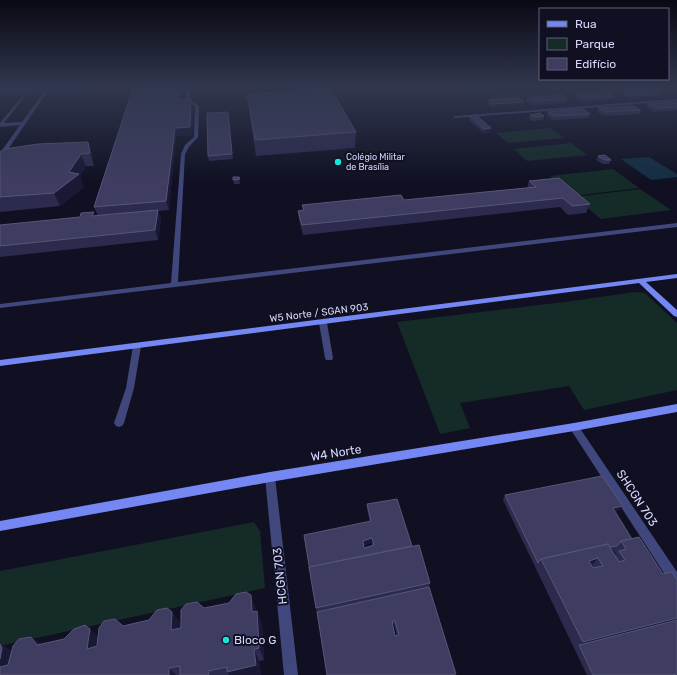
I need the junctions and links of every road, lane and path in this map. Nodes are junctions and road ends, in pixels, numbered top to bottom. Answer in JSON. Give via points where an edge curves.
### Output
{"nodes":[{"id":1,"x":26,"y":120,"type":"edge"},
{"id":2,"x":197,"y":120,"type":"edge"},
{"id":3,"x":24,"y":123,"type":"junction"},
{"id":4,"x":0,"y":125,"type":"edge"},
{"id":5,"x":0,"y":157,"type":"edge"},
{"id":6,"x":677,"y":225,"type":"edge"},
{"id":7,"x":677,"y":276,"type":"edge"},
{"id":8,"x":641,"y":281,"type":"junction"},
{"id":9,"x":174,"y":285,"type":"junction"},
{"id":10,"x":0,"y":306,"type":"edge"},
{"id":11,"x":677,"y":314,"type":"edge"},
{"id":12,"x":323,"y":323,"type":"junction"},
{"id":13,"x":138,"y":346,"type":"junction"},
{"id":14,"x":329,"y":358,"type":"dead end"},
{"id":15,"x":0,"y":363,"type":"edge"},
{"id":16,"x":677,"y":408,"type":"edge"},
{"id":17,"x":119,"y":423,"type":"dead end"},
{"id":18,"x":574,"y":427,"type":"junction"},
{"id":19,"x":270,"y":476,"type":"junction"},
{"id":20,"x":0,"y":526,"type":"edge"},
{"id":21,"x":677,"y":583,"type":"edge"},
{"id":22,"x":291,"y":675,"type":"edge"}],
"edges":[{"from":1,"to":3,"type":"street"},
{"from":2,"to":9,"type":"street","via":[[196,138],[182,154]]},
{"from":3,"to":4,"type":"street"},
{"from":3,"to":5,"type":"street"},
{"from":6,"to":9,"type":"street"},
{"from":7,"to":8,"type":"main road","name":"W5 Norte / SGAN 903"},
{"from":8,"to":11,"type":"main road"},
{"from":8,"to":12,"type":"main road","name":"W5 Norte / SGAN 903"},
{"from":9,"to":10,"type":"street"},
{"from":12,"to":13,"type":"main road","name":"W5 Norte / SGAN 903"},
{"from":12,"to":14,"type":"street"},
{"from":13,"to":15,"type":"main road","name":"W5 Norte / SGAN 903"},
{"from":13,"to":17,"type":"street","via":[[130,388]]},
{"from":16,"to":18,"type":"main road","name":"W4 Norte"},
{"from":18,"to":19,"type":"main road","name":"W4 Norte"},
{"from":18,"to":21,"type":"street","name":"SHCGN 703"},
{"from":19,"to":20,"type":"main road","name":"W4 Norte"},
{"from":19,"to":22,"type":"street","name":"HCGN 703"}]}
